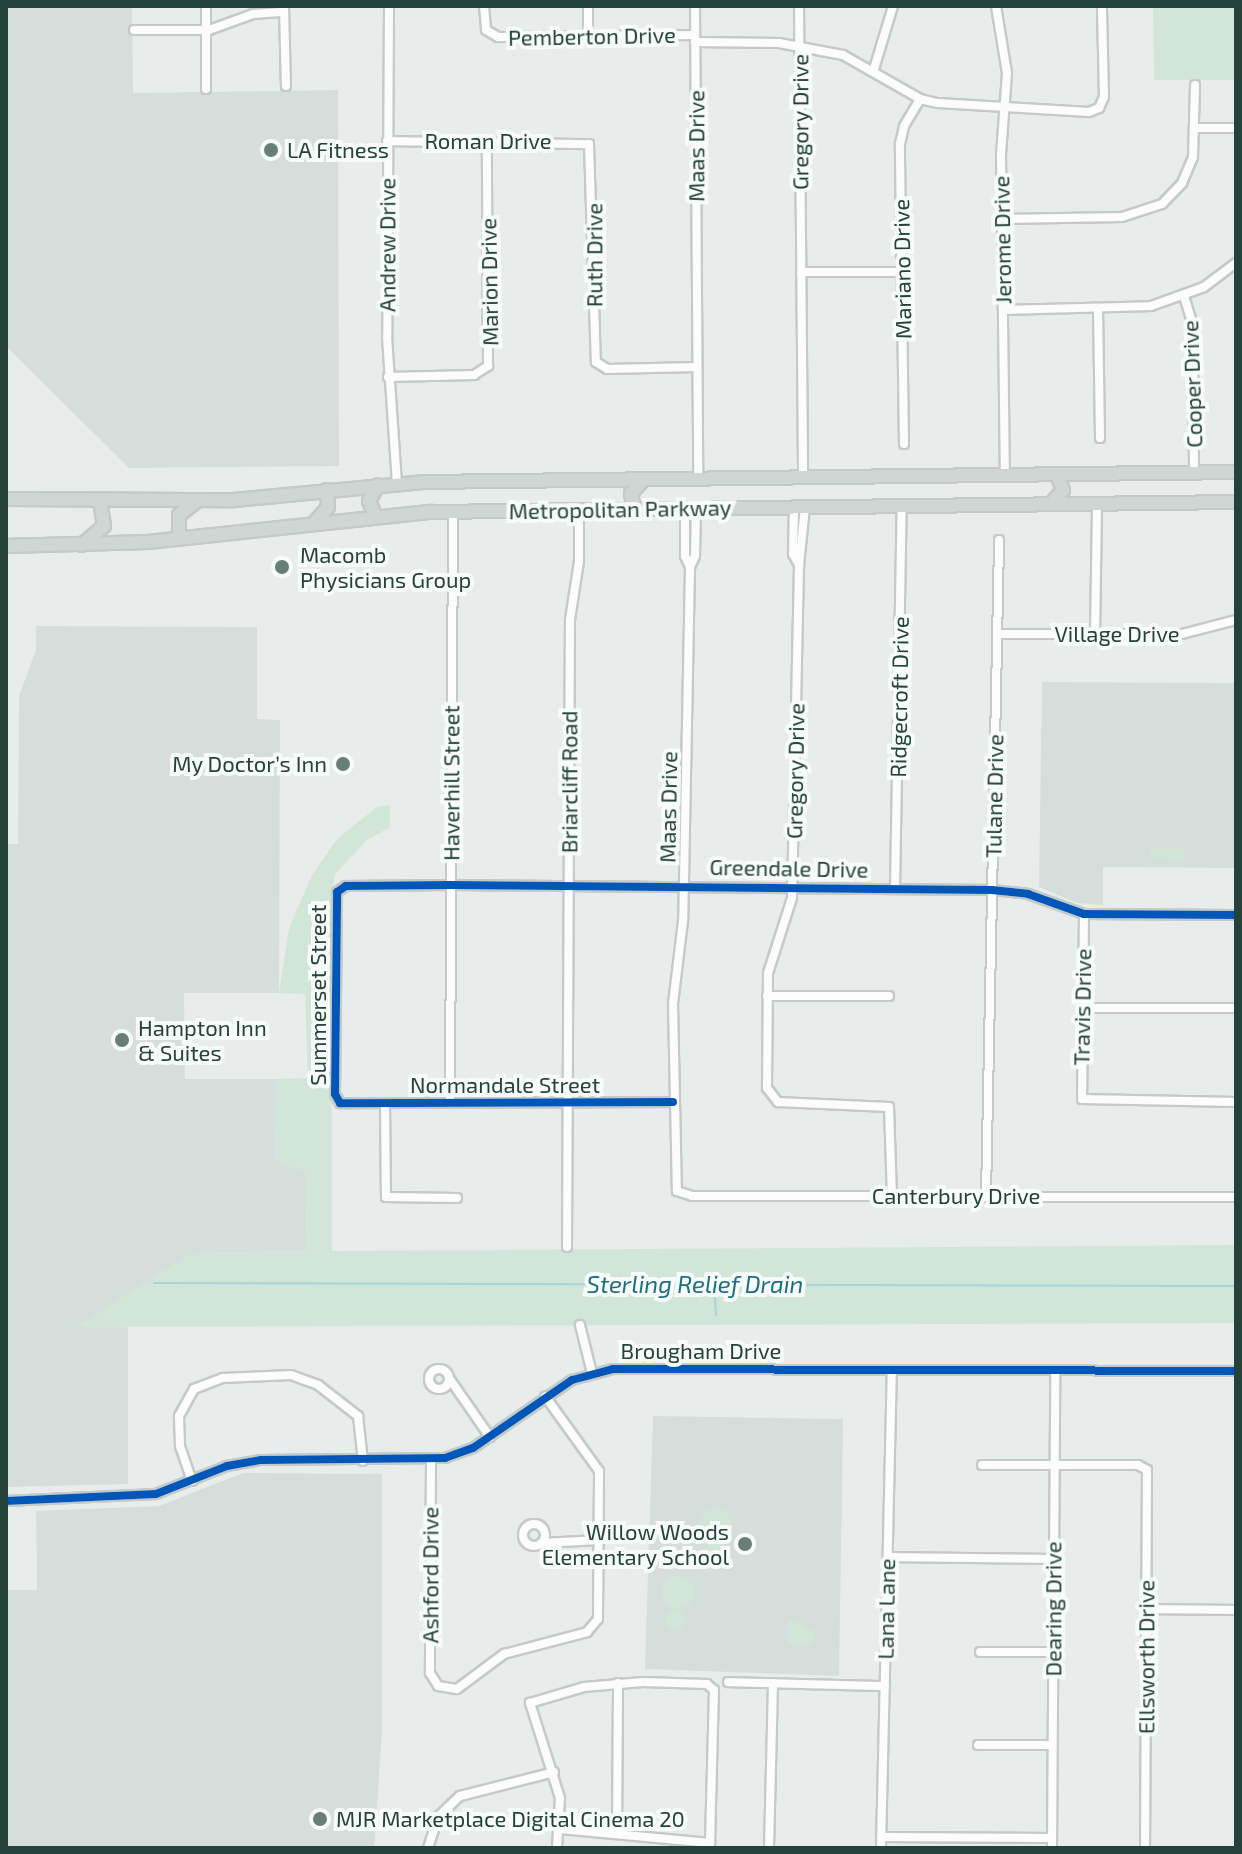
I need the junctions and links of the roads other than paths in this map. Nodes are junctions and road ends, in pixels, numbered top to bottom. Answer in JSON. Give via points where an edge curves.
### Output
{"nodes":[{"id":1,"x":206,"y":6,"type":"edge"},
{"id":2,"x":389,"y":6,"type":"edge"},
{"id":3,"x":484,"y":6,"type":"edge"},
{"id":4,"x":588,"y":6,"type":"edge"},
{"id":5,"x":695,"y":6,"type":"edge"},
{"id":6,"x":799,"y":6,"type":"edge"},
{"id":7,"x":893,"y":6,"type":"edge"},
{"id":8,"x":996,"y":6,"type":"edge"},
{"id":9,"x":1102,"y":6,"type":"edge"},
{"id":10,"x":284,"y":9,"type":"edge"},
{"id":11,"x":134,"y":30,"type":"dead end"},
{"id":12,"x":206,"y":30,"type":"junction"},
{"id":13,"x":588,"y":35,"type":"junction"},
{"id":14,"x":695,"y":38,"type":"junction"},
{"id":15,"x":799,"y":45,"type":"junction"},
{"id":16,"x":874,"y":69,"type":"junction"},
{"id":17,"x":1195,"y":85,"type":"dead end"},
{"id":18,"x":286,"y":86,"type":"dead end"},
{"id":19,"x":206,"y":89,"type":"dead end"},
{"id":20,"x":920,"y":99,"type":"junction"},
{"id":21,"x":1004,"y":108,"type":"junction"},
{"id":22,"x":1196,"y":128,"type":"junction"},
{"id":23,"x":1236,"y":128,"type":"edge"},
{"id":24,"x":387,"y":141,"type":"junction"},
{"id":25,"x":487,"y":141,"type":"junction"},
{"id":26,"x":589,"y":144,"type":"joint"},
{"id":27,"x":1002,"y":219,"type":"junction"},
{"id":28,"x":1236,"y":263,"type":"edge"},
{"id":29,"x":801,"y":272,"type":"junction"},
{"id":30,"x":902,"y":272,"type":"junction"},
{"id":31,"x":1184,"y":296,"type":"junction"},
{"id":32,"x":1098,"y":309,"type":"junction"},
{"id":33,"x":1003,"y":310,"type":"junction"},
{"id":34,"x":697,"y":367,"type":"junction"},
{"id":35,"x":388,"y":377,"type":"junction"},
{"id":36,"x":1100,"y":438,"type":"dead end"},
{"id":37,"x":904,"y":444,"type":"dead end"},
{"id":38,"x":1236,"y":472,"type":"edge"},
{"id":39,"x":1194,"y":473,"type":"junction"},
{"id":40,"x":1057,"y":474,"type":"junction"},
{"id":41,"x":1005,"y":475,"type":"junction"},
{"id":42,"x":803,"y":478,"type":"junction"},
{"id":43,"x":644,"y":479,"type":"junction"},
{"id":44,"x":698,"y":479,"type":"junction"},
{"id":45,"x":397,"y":482,"type":"junction"},
{"id":46,"x":378,"y":485,"type":"junction"},
{"id":47,"x":327,"y":490,"type":"junction"},
{"id":48,"x":6,"y":499,"type":"edge"},
{"id":49,"x":100,"y":500,"type":"junction"},
{"id":50,"x":197,"y":501,"type":"junction"},
{"id":51,"x":1236,"y":502,"type":"edge"},
{"id":52,"x":1097,"y":503,"type":"junction"},
{"id":53,"x":1051,"y":504,"type":"junction"},
{"id":54,"x":902,"y":506,"type":"junction"},
{"id":55,"x":800,"y":507,"type":"junction"},
{"id":56,"x":579,"y":509,"type":"junction"},
{"id":57,"x":634,"y":509,"type":"junction"},
{"id":58,"x":691,"y":509,"type":"junction"},
{"id":59,"x":453,"y":511,"type":"junction"},
{"id":60,"x":375,"y":515,"type":"junction"},
{"id":61,"x":316,"y":521,"type":"junction"},
{"id":62,"x":179,"y":539,"type":"junction"},
{"id":63,"x":999,"y":540,"type":"dead end"},
{"id":64,"x":82,"y":545,"type":"junction"},
{"id":65,"x":6,"y":546,"type":"edge"},
{"id":66,"x":1236,"y":620,"type":"edge"},
{"id":67,"x":997,"y":634,"type":"junction"},
{"id":68,"x":1095,"y":635,"type":"junction"},
{"id":69,"x":684,"y":884,"type":"junction"},
{"id":70,"x":451,"y":885,"type":"junction"},
{"id":71,"x":569,"y":885,"type":"junction"},
{"id":72,"x":792,"y":886,"type":"junction"},
{"id":73,"x":895,"y":888,"type":"junction"},
{"id":74,"x":339,"y":889,"type":"joint"},
{"id":75,"x":992,"y":890,"type":"junction"},
{"id":76,"x":1084,"y":914,"type":"junction"},
{"id":77,"x":1236,"y":915,"type":"edge"},
{"id":78,"x":767,"y":996,"type":"junction"},
{"id":79,"x":889,"y":996,"type":"dead end"},
{"id":80,"x":1083,"y":1008,"type":"junction"},
{"id":81,"x":1236,"y":1008,"type":"edge"},
{"id":82,"x":337,"y":1101,"type":"joint"},
{"id":83,"x":673,"y":1102,"type":"junction"},
{"id":84,"x":1236,"y":1102,"type":"edge"},
{"id":85,"x":450,"y":1103,"type":"junction"},
{"id":86,"x":568,"y":1103,"type":"junction"},
{"id":87,"x":385,"y":1104,"type":"junction"},
{"id":88,"x":677,"y":1191,"type":"joint"},
{"id":89,"x":892,"y":1196,"type":"junction"},
{"id":90,"x":986,"y":1196,"type":"junction"},
{"id":91,"x":1236,"y":1197,"type":"edge"},
{"id":92,"x":457,"y":1198,"type":"dead end"},
{"id":93,"x":567,"y":1247,"type":"dead end"},
{"id":94,"x":580,"y":1325,"type":"dead end"},
{"id":95,"x":892,"y":1370,"type":"junction"},
{"id":96,"x":1055,"y":1370,"type":"junction"},
{"id":97,"x":1236,"y":1371,"type":"edge"},
{"id":98,"x":592,"y":1373,"type":"junction"},
{"id":99,"x":449,"y":1378,"type":"junction"},
{"id":100,"x":442,"y":1388,"type":"junction"},
{"id":101,"x":452,"y":1388,"type":"junction"},
{"id":102,"x":545,"y":1396,"type":"junction"},
{"id":103,"x":490,"y":1437,"type":"junction"},
{"id":104,"x":363,"y":1461,"type":"junction"},
{"id":105,"x":431,"y":1461,"type":"junction"},
{"id":106,"x":982,"y":1465,"type":"dead end"},
{"id":107,"x":1054,"y":1466,"type":"junction"},
{"id":108,"x":192,"y":1481,"type":"junction"},
{"id":109,"x":6,"y":1501,"type":"edge"},
{"id":110,"x":547,"y":1539,"type":"dead end"},
{"id":111,"x":600,"y":1540,"type":"junction"},
{"id":112,"x":888,"y":1557,"type":"junction"},
{"id":113,"x":1053,"y":1559,"type":"junction"},
{"id":114,"x":1146,"y":1609,"type":"junction"},
{"id":115,"x":1236,"y":1610,"type":"edge"},
{"id":116,"x":980,"y":1652,"type":"dead end"},
{"id":117,"x":1053,"y":1652,"type":"junction"},
{"id":118,"x":728,"y":1682,"type":"dead end"},
{"id":119,"x":618,"y":1683,"type":"junction"},
{"id":120,"x":773,"y":1683,"type":"junction"},
{"id":121,"x":885,"y":1686,"type":"junction"},
{"id":122,"x":978,"y":1745,"type":"dead end"},
{"id":123,"x":1052,"y":1745,"type":"junction"},
{"id":124,"x":554,"y":1772,"type":"junction"},
{"id":125,"x":560,"y":1829,"type":"junction"},
{"id":126,"x":617,"y":1834,"type":"junction"},
{"id":127,"x":881,"y":1837,"type":"junction"},
{"id":128,"x":1052,"y":1843,"type":"edge"},
{"id":129,"x":710,"y":1845,"type":"edge"},
{"id":130,"x":428,"y":1848,"type":"edge"},
{"id":131,"x":557,"y":1848,"type":"edge"},
{"id":132,"x":769,"y":1848,"type":"edge"},
{"id":133,"x":881,"y":1848,"type":"edge"},
{"id":134,"x":1145,"y":1848,"type":"edge"}],
"edges":[{"from":1,"to":12,"type":"street"},
{"from":2,"to":24,"type":"street","name":"Andrew Drive"},
{"from":3,"to":13,"type":"street","name":"Pemberton Drive","via":[[490,34]]},
{"from":4,"to":13,"type":"street"},
{"from":5,"to":14,"type":"street","name":"Maas Drive"},
{"from":6,"to":15,"type":"street","name":"Gregory Drive"},
{"from":7,"to":16,"type":"street"},
{"from":8,"to":21,"type":"street","name":"Jerome Drive","via":[[1007,73]]},
{"from":9,"to":21,"type":"street","name":"Pemberton Drive","via":[[1104,92],[1099,108],[1082,113]]},
{"from":10,"to":12,"type":"street"},
{"from":10,"to":18,"type":"street"},
{"from":11,"to":12,"type":"street"},
{"from":12,"to":19,"type":"street"},
{"from":13,"to":14,"type":"street","name":"Pemberton Drive"},
{"from":14,"to":15,"type":"street","name":"Pemberton Drive"},
{"from":14,"to":34,"type":"street","name":"Maas Drive"},
{"from":15,"to":16,"type":"street","name":"Pemberton Drive"},
{"from":15,"to":29,"type":"street","name":"Gregory Drive"},
{"from":16,"to":20,"type":"street","name":"Pemberton Drive"},
{"from":17,"to":22,"type":"street"},
{"from":20,"to":21,"type":"street","name":"Pemberton Drive"},
{"from":20,"to":30,"type":"street","name":"Mariano Drive","via":[[900,144]]},
{"from":21,"to":27,"type":"street","name":"Jerome Drive"},
{"from":22,"to":23,"type":"street"},
{"from":22,"to":27,"type":"street","via":[[1187,176],[1172,196],[1150,210],[1122,217]]},
{"from":24,"to":25,"type":"street","name":"Roman Drive"},
{"from":24,"to":35,"type":"street","name":"Andrew Drive"},
{"from":25,"to":26,"type":"street","name":"Roman Drive"},
{"from":25,"to":35,"type":"street","name":"Marion Drive","via":[[488,366],[474,375]]},
{"from":26,"to":34,"type":"street","name":"Ruth Drive","via":[[598,366]]},
{"from":27,"to":33,"type":"street","name":"Jerome Drive"},
{"from":28,"to":31,"type":"street"},
{"from":29,"to":30,"type":"street"},
{"from":29,"to":42,"type":"street","name":"Gregory Drive"},
{"from":30,"to":37,"type":"street","name":"Mariano Drive"},
{"from":31,"to":32,"type":"street","via":[[1142,307]]},
{"from":31,"to":39,"type":"street","name":"Cooper Drive","via":[[1194,339]]},
{"from":32,"to":33,"type":"street"},
{"from":32,"to":36,"type":"street"},
{"from":33,"to":41,"type":"street","name":"Jerome Drive"},
{"from":34,"to":44,"type":"street","name":"Maas Drive"},
{"from":35,"to":45,"type":"street","name":"Andrew Drive","via":[[396,420]]},
{"from":38,"to":39,"type":"main road","name":"Metropolitan Parkway"},
{"from":39,"to":40,"type":"main road","name":"Metropolitan Parkway"},
{"from":40,"to":41,"type":"main road","name":"Metropolitan Parkway"},
{"from":40,"to":53,"type":"main road","via":[[1063,490]]},
{"from":41,"to":42,"type":"main road","name":"Metropolitan Parkway"},
{"from":42,"to":44,"type":"main road","name":"Metropolitan Parkway"},
{"from":43,"to":44,"type":"main road","name":"Metropolitan Parkway"},
{"from":43,"to":45,"type":"main road","name":"Metropolitan Parkway"},
{"from":43,"to":57,"type":"main road","via":[[631,493]]},
{"from":45,"to":46,"type":"main road","name":"Metropolitan Parkway"},
{"from":46,"to":47,"type":"main road","name":"Metropolitan Parkway"},
{"from":46,"to":60,"type":"main road","via":[[369,501]]},
{"from":47,"to":50,"type":"main road","name":"Metropolitan Parkway"},
{"from":47,"to":61,"type":"main road","via":[[328,507]]},
{"from":48,"to":49,"type":"main road","name":"Metropolitan Parkway"},
{"from":49,"to":50,"type":"main road","name":"Metropolitan Parkway"},
{"from":49,"to":64,"type":"main road","via":[[104,526]]},
{"from":50,"to":62,"type":"main road","via":[[179,515]]},
{"from":51,"to":52,"type":"main road","name":"Metropolitan Parkway"},
{"from":52,"to":53,"type":"main road","name":"Metropolitan Parkway"},
{"from":52,"to":68,"type":"street"},
{"from":53,"to":54,"type":"main road","name":"Metropolitan Parkway"},
{"from":54,"to":55,"type":"main road","name":"Metropolitan Parkway"},
{"from":54,"to":73,"type":"street","name":"Ridgecroft Drive"},
{"from":55,"to":58,"type":"main road","name":"Metropolitan Parkway"},
{"from":55,"to":72,"type":"street","name":"Gregory Drive","via":[[793,554],[799,565]]},
{"from":56,"to":57,"type":"main road","name":"Metropolitan Parkway"},
{"from":56,"to":59,"type":"main road","name":"Metropolitan Parkway"},
{"from":56,"to":71,"type":"street","name":"Briarcliff Road","via":[[579,561],[570,612]]},
{"from":57,"to":58,"type":"main road","name":"Metropolitan Parkway"},
{"from":58,"to":69,"type":"street","name":"Maas Drive","via":[[685,556],[690,567]]},
{"from":59,"to":60,"type":"main road","name":"Metropolitan Parkway"},
{"from":59,"to":70,"type":"street","name":"Haverhill Street"},
{"from":60,"to":61,"type":"main road","name":"Metropolitan Parkway"},
{"from":61,"to":62,"type":"main road","name":"Metropolitan Parkway"},
{"from":62,"to":64,"type":"main road","name":"Metropolitan Parkway"},
{"from":63,"to":67,"type":"street","name":"Tulane Drive"},
{"from":64,"to":65,"type":"main road","name":"Metropolitan Parkway"},
{"from":66,"to":68,"type":"street","name":"Village Drive","via":[[1190,634]]},
{"from":67,"to":68,"type":"street","name":"Village Drive"},
{"from":67,"to":75,"type":"street","name":"Tulane Drive"},
{"from":69,"to":71,"type":"street","name":"Greendale Drive"},
{"from":69,"to":72,"type":"street","name":"Greendale Drive"},
{"from":69,"to":83,"type":"street","name":"Maas Drive","via":[[674,987]]},
{"from":70,"to":71,"type":"street","name":"Greendale Drive"},
{"from":70,"to":74,"type":"street","name":"Greendale Drive"},
{"from":70,"to":85,"type":"street","name":"Haverhill Street"},
{"from":71,"to":86,"type":"street","name":"Briarcliff Road"},
{"from":72,"to":73,"type":"street","name":"Greendale Drive"},
{"from":72,"to":78,"type":"street","name":"Gregory Drive","via":[[787,919],[769,962]]},
{"from":73,"to":75,"type":"street","name":"Greendale Drive"},
{"from":74,"to":82,"type":"street","name":"Summerset Street"},
{"from":75,"to":76,"type":"street","name":"Greendale Drive","via":[[1028,894]]},
{"from":75,"to":90,"type":"street","name":"Tulane Drive"},
{"from":76,"to":77,"type":"street","name":"Greendale Drive"},
{"from":76,"to":80,"type":"street","name":"Travis Drive"},
{"from":78,"to":79,"type":"street"},
{"from":78,"to":89,"type":"street","name":"Gregory Drive","via":[[769,1096],[783,1103],[889,1107]]},
{"from":80,"to":81,"type":"street"},
{"from":80,"to":84,"type":"street","name":"Travis Drive","via":[[1082,1099]]},
{"from":82,"to":87,"type":"street","name":"Normandale Street"},
{"from":83,"to":86,"type":"street","name":"Normandale Street"},
{"from":83,"to":88,"type":"street","name":"Maas Drive"},
{"from":85,"to":86,"type":"street","name":"Normandale Street"},
{"from":85,"to":87,"type":"street","name":"Normandale Street"},
{"from":86,"to":93,"type":"street","name":"Briarcliff Road"},
{"from":87,"to":92,"type":"street","via":[[386,1197]]},
{"from":88,"to":89,"type":"street","name":"Canterbury Drive","via":[[692,1196]]},
{"from":89,"to":90,"type":"street","name":"Canterbury Drive"},
{"from":90,"to":91,"type":"street","name":"Canterbury Drive"},
{"from":94,"to":98,"type":"street"},
{"from":95,"to":96,"type":"street","name":"Brougham Drive"},
{"from":95,"to":98,"type":"street","name":"Brougham Drive"},
{"from":95,"to":112,"type":"street","name":"Lana Lane"},
{"from":96,"to":97,"type":"street","name":"Brougham Drive"},
{"from":96,"to":107,"type":"street","name":"Dearing Drive"},
{"from":98,"to":102,"type":"street","name":"Brougham Drive"},
{"from":99,"to":100,"type":"street"},
{"from":99,"to":100,"type":"street","via":[[441,1370],[430,1374],[430,1384]]},
{"from":99,"to":101,"type":"street"},
{"from":100,"to":101,"type":"street"},
{"from":101,"to":103,"type":"street"},
{"from":102,"to":103,"type":"street","name":"Brougham Drive"},
{"from":102,"to":111,"type":"street","via":[[599,1471]]},
{"from":103,"to":105,"type":"street","name":"Brougham Drive"},
{"from":104,"to":105,"type":"street","name":"Brougham Drive"},
{"from":104,"to":108,"type":"street","name":"Brougham Drive","via":[[242,1462]]},
{"from":104,"to":108,"type":"street","via":[[358,1416],[318,1385],[291,1375],[223,1378],[194,1389],[179,1416],[180,1446]]},
{"from":105,"to":111,"type":"street","name":"Ashford Drive","via":[[430,1666],[438,1686],[466,1686],[512,1650],[593,1629],[598,1619]]},
{"from":106,"to":107,"type":"street"},
{"from":107,"to":113,"type":"street","name":"Dearing Drive"},
{"from":107,"to":114,"type":"street","name":"Ellsworth Drive","via":[[1145,1467]]},
{"from":108,"to":109,"type":"street","name":"Brougham Drive","via":[[144,1496]]},
{"from":110,"to":111,"type":"street"},
{"from":112,"to":113,"type":"street"},
{"from":112,"to":121,"type":"street","name":"Lana Lane"},
{"from":113,"to":117,"type":"street","name":"Dearing Drive"},
{"from":114,"to":115,"type":"street"},
{"from":114,"to":134,"type":"street","name":"Ellsworth Drive"},
{"from":116,"to":117,"type":"street"},
{"from":117,"to":123,"type":"street","name":"Dearing Drive"},
{"from":118,"to":120,"type":"street"},
{"from":119,"to":124,"type":"street","via":[[544,1695],[530,1703]]},
{"from":119,"to":126,"type":"street"},
{"from":119,"to":129,"type":"street","via":[[711,1686]]},
{"from":120,"to":121,"type":"street"},
{"from":120,"to":132,"type":"street"},
{"from":121,"to":127,"type":"street","name":"Lana Lane"},
{"from":122,"to":123,"type":"street"},
{"from":123,"to":128,"type":"street","name":"Dearing Drive"},
{"from":124,"to":125,"type":"street"},
{"from":124,"to":130,"type":"street","via":[[460,1796],[438,1817]]},
{"from":125,"to":126,"type":"street"},
{"from":125,"to":131,"type":"street"},
{"from":126,"to":129,"type":"street"},
{"from":127,"to":128,"type":"street"},
{"from":127,"to":133,"type":"street","name":"Lana Lane"}]}
